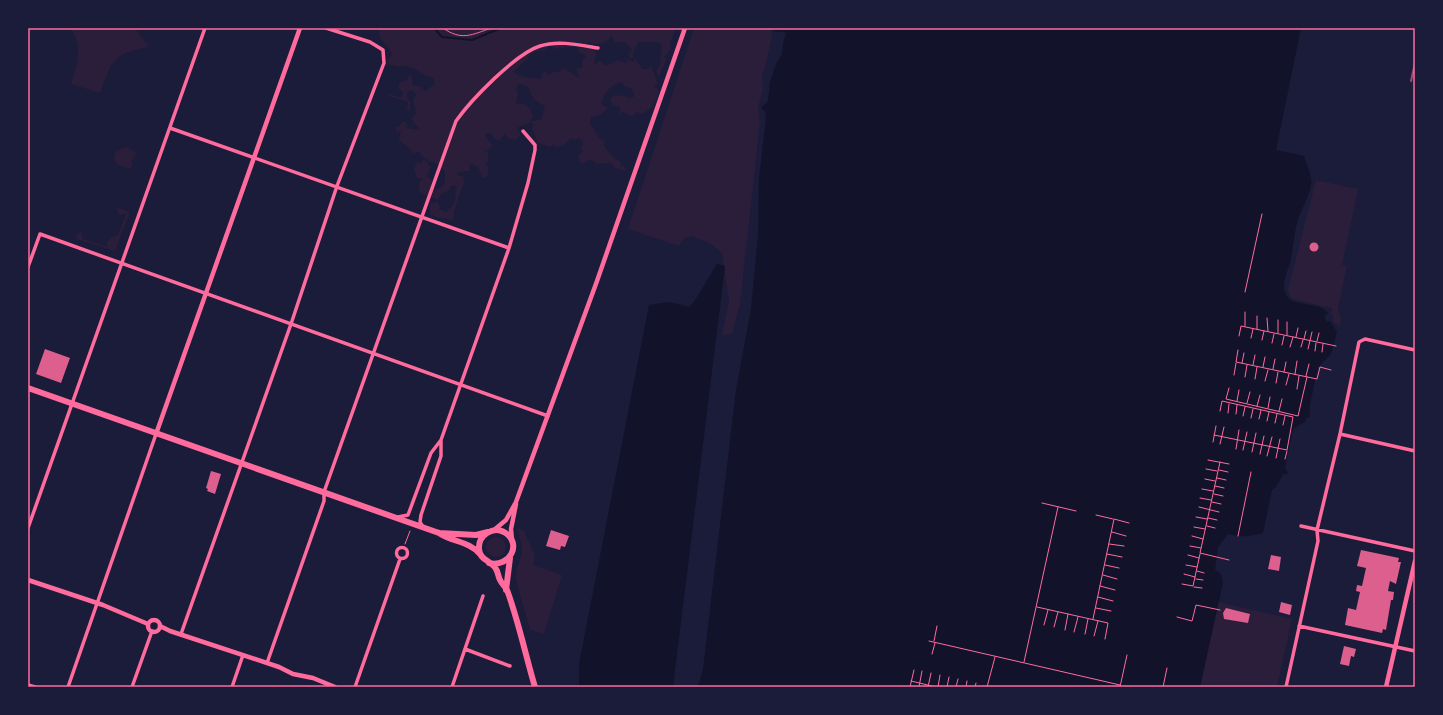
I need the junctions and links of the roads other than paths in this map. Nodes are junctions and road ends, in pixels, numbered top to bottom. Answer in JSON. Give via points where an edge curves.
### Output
{"nodes":[{"id":1,"x":205,"y":28,"type":"edge"},
{"id":2,"x":300,"y":28,"type":"edge"},
{"id":3,"x":326,"y":28,"type":"edge"},
{"id":4,"x":685,"y":28,"type":"edge"},
{"id":5,"x":334,"y":29,"type":"edge"},
{"id":6,"x":598,"y":48,"type":"dead end"},
{"id":7,"x":170,"y":128,"type":"junction"},
{"id":8,"x":523,"y":131,"type":"dead end"},
{"id":9,"x":255,"y":157,"type":"junction"},
{"id":10,"x":337,"y":186,"type":"junction"},
{"id":11,"x":423,"y":217,"type":"junction"},
{"id":12,"x":509,"y":248,"type":"junction"},
{"id":13,"x":121,"y":263,"type":"junction"},
{"id":14,"x":28,"y":267,"type":"edge"},
{"id":15,"x":207,"y":294,"type":"junction"},
{"id":16,"x":291,"y":324,"type":"junction"},
{"id":17,"x":1415,"y":350,"type":"edge"},
{"id":18,"x":374,"y":354,"type":"junction"},
{"id":19,"x":462,"y":385,"type":"junction"},
{"id":20,"x":28,"y":388,"type":"edge"},
{"id":21,"x":73,"y":403,"type":"junction"},
{"id":22,"x":548,"y":416,"type":"junction"},
{"id":23,"x":156,"y":434,"type":"junction"},
{"id":24,"x":1340,"y":434,"type":"junction"},
{"id":25,"x":441,"y":440,"type":"junction"},
{"id":26,"x":1415,"y":451,"type":"edge"},
{"id":27,"x":242,"y":463,"type":"junction"},
{"id":28,"x":324,"y":492,"type":"junction"},
{"id":29,"x":516,"y":502,"type":"junction"},
{"id":30,"x":392,"y":516,"type":"junction"},
{"id":31,"x":1301,"y":526,"type":"dead end"},
{"id":32,"x":423,"y":527,"type":"junction"},
{"id":33,"x":28,"y":528,"type":"edge"},
{"id":34,"x":1317,"y":530,"type":"junction"},
{"id":35,"x":490,"y":531,"type":"junction"},
{"id":36,"x":439,"y":532,"type":"junction"},
{"id":37,"x":512,"y":540,"type":"junction"},
{"id":38,"x":1415,"y":551,"type":"edge"},
{"id":39,"x":481,"y":556,"type":"junction"},
{"id":40,"x":510,"y":557,"type":"junction"},
{"id":41,"x":400,"y":559,"type":"dead end"},
{"id":42,"x":1415,"y":561,"type":"edge"},
{"id":43,"x":489,"y":563,"type":"junction"},
{"id":44,"x":28,"y":580,"type":"edge"},
{"id":45,"x":506,"y":590,"type":"junction"},
{"id":46,"x":483,"y":596,"type":"dead end"},
{"id":47,"x":97,"y":603,"type":"junction"},
{"id":48,"x":148,"y":624,"type":"junction"},
{"id":49,"x":160,"y":626,"type":"junction"},
{"id":50,"x":1299,"y":626,"type":"junction"},
{"id":51,"x":152,"y":631,"type":"junction"},
{"id":52,"x":181,"y":634,"type":"junction"},
{"id":53,"x":1395,"y":647,"type":"junction"},
{"id":54,"x":465,"y":649,"type":"junction"},
{"id":55,"x":1415,"y":651,"type":"edge"},
{"id":56,"x":243,"y":655,"type":"junction"},
{"id":57,"x":267,"y":663,"type":"junction"},
{"id":58,"x":510,"y":666,"type":"dead end"},
{"id":59,"x":68,"y":687,"type":"edge"},
{"id":60,"x":132,"y":687,"type":"edge"},
{"id":61,"x":232,"y":687,"type":"edge"},
{"id":62,"x":333,"y":687,"type":"edge"},
{"id":63,"x":355,"y":687,"type":"edge"},
{"id":64,"x":452,"y":687,"type":"edge"},
{"id":65,"x":535,"y":687,"type":"edge"},
{"id":66,"x":1286,"y":687,"type":"edge"},
{"id":67,"x":1386,"y":687,"type":"edge"}],
"edges":[{"from":1,"to":7,"type":"street"},
{"from":2,"to":9,"type":"street"},
{"from":3,"to":5,"type":"street"},
{"from":4,"to":22,"type":"street"},
{"from":5,"to":10,"type":"street","via":[[370,42],[383,50],[384,63]]},
{"from":6,"to":11,"type":"street","via":[[557,44],[541,46],[501,73],[479,94],[456,122]]},
{"from":7,"to":9,"type":"street"},
{"from":7,"to":13,"type":"street"},
{"from":8,"to":12,"type":"street","via":[[535,145],[535,150]]},
{"from":9,"to":10,"type":"street"},
{"from":9,"to":15,"type":"street"},
{"from":10,"to":11,"type":"street"},
{"from":10,"to":16,"type":"street"},
{"from":11,"to":12,"type":"street"},
{"from":11,"to":18,"type":"street"},
{"from":12,"to":19,"type":"street"},
{"from":13,"to":14,"type":"street","via":[[40,234]]},
{"from":13,"to":15,"type":"street"},
{"from":13,"to":21,"type":"street"},
{"from":15,"to":16,"type":"street"},
{"from":15,"to":23,"type":"street"},
{"from":16,"to":18,"type":"street"},
{"from":16,"to":27,"type":"street"},
{"from":17,"to":24,"type":"street","via":[[1365,339],[1359,342]]},
{"from":18,"to":19,"type":"street"},
{"from":18,"to":28,"type":"street"},
{"from":19,"to":22,"type":"street"},
{"from":19,"to":25,"type":"street"},
{"from":20,"to":21,"type":"main road"},
{"from":21,"to":23,"type":"main road"},
{"from":21,"to":33,"type":"street"},
{"from":22,"to":29,"type":"street"},
{"from":23,"to":27,"type":"main road"},
{"from":23,"to":47,"type":"street"},
{"from":24,"to":26,"type":"street"},
{"from":24,"to":34,"type":"street"},
{"from":25,"to":30,"type":"street","via":[[431,453],[408,515]]},
{"from":25,"to":32,"type":"street","via":[[441,456],[421,515],[420,522]]},
{"from":27,"to":28,"type":"main road"},
{"from":27,"to":52,"type":"street"},
{"from":28,"to":30,"type":"main road"},
{"from":28,"to":57,"type":"street","via":[[324,501]]},
{"from":29,"to":35,"type":"street","via":[[506,520]]},
{"from":29,"to":37,"type":"street","via":[[511,529]]},
{"from":30,"to":32,"type":"main road"},
{"from":31,"to":34,"type":"street"},
{"from":32,"to":36,"type":"main road"},
{"from":34,"to":38,"type":"street"},
{"from":34,"to":50,"type":"street","via":[[1318,541]]},
{"from":35,"to":36,"type":"main road","via":[[476,535]]},
{"from":35,"to":37,"type":"main road","via":[[504,532]]},
{"from":35,"to":39,"type":"main road","via":[[483,536],[479,546]]},
{"from":36,"to":39,"type":"main road","via":[[472,547]]},
{"from":37,"to":40,"type":"main road"},
{"from":39,"to":43,"type":"main road"},
{"from":40,"to":43,"type":"main road","via":[[501,564]]},
{"from":40,"to":45,"type":"main road"},
{"from":41,"to":63,"type":"street"},
{"from":42,"to":53,"type":"street"},
{"from":43,"to":45,"type":"main road","via":[[496,569]]},
{"from":44,"to":47,"type":"street"},
{"from":45,"to":65,"type":"main road"},
{"from":46,"to":54,"type":"street"},
{"from":47,"to":48,"type":"street"},
{"from":47,"to":59,"type":"street"},
{"from":48,"to":49,"type":"street","via":[[155,620]]},
{"from":48,"to":51,"type":"street"},
{"from":49,"to":51,"type":"street","via":[[157,631]]},
{"from":49,"to":52,"type":"street"},
{"from":50,"to":53,"type":"street"},
{"from":50,"to":66,"type":"street"},
{"from":51,"to":60,"type":"street"},
{"from":52,"to":56,"type":"street"},
{"from":53,"to":55,"type":"street"},
{"from":53,"to":67,"type":"street"},
{"from":54,"to":58,"type":"street"},
{"from":54,"to":64,"type":"street"},
{"from":56,"to":57,"type":"street"},
{"from":56,"to":61,"type":"street"},
{"from":57,"to":62,"type":"street"}]}
